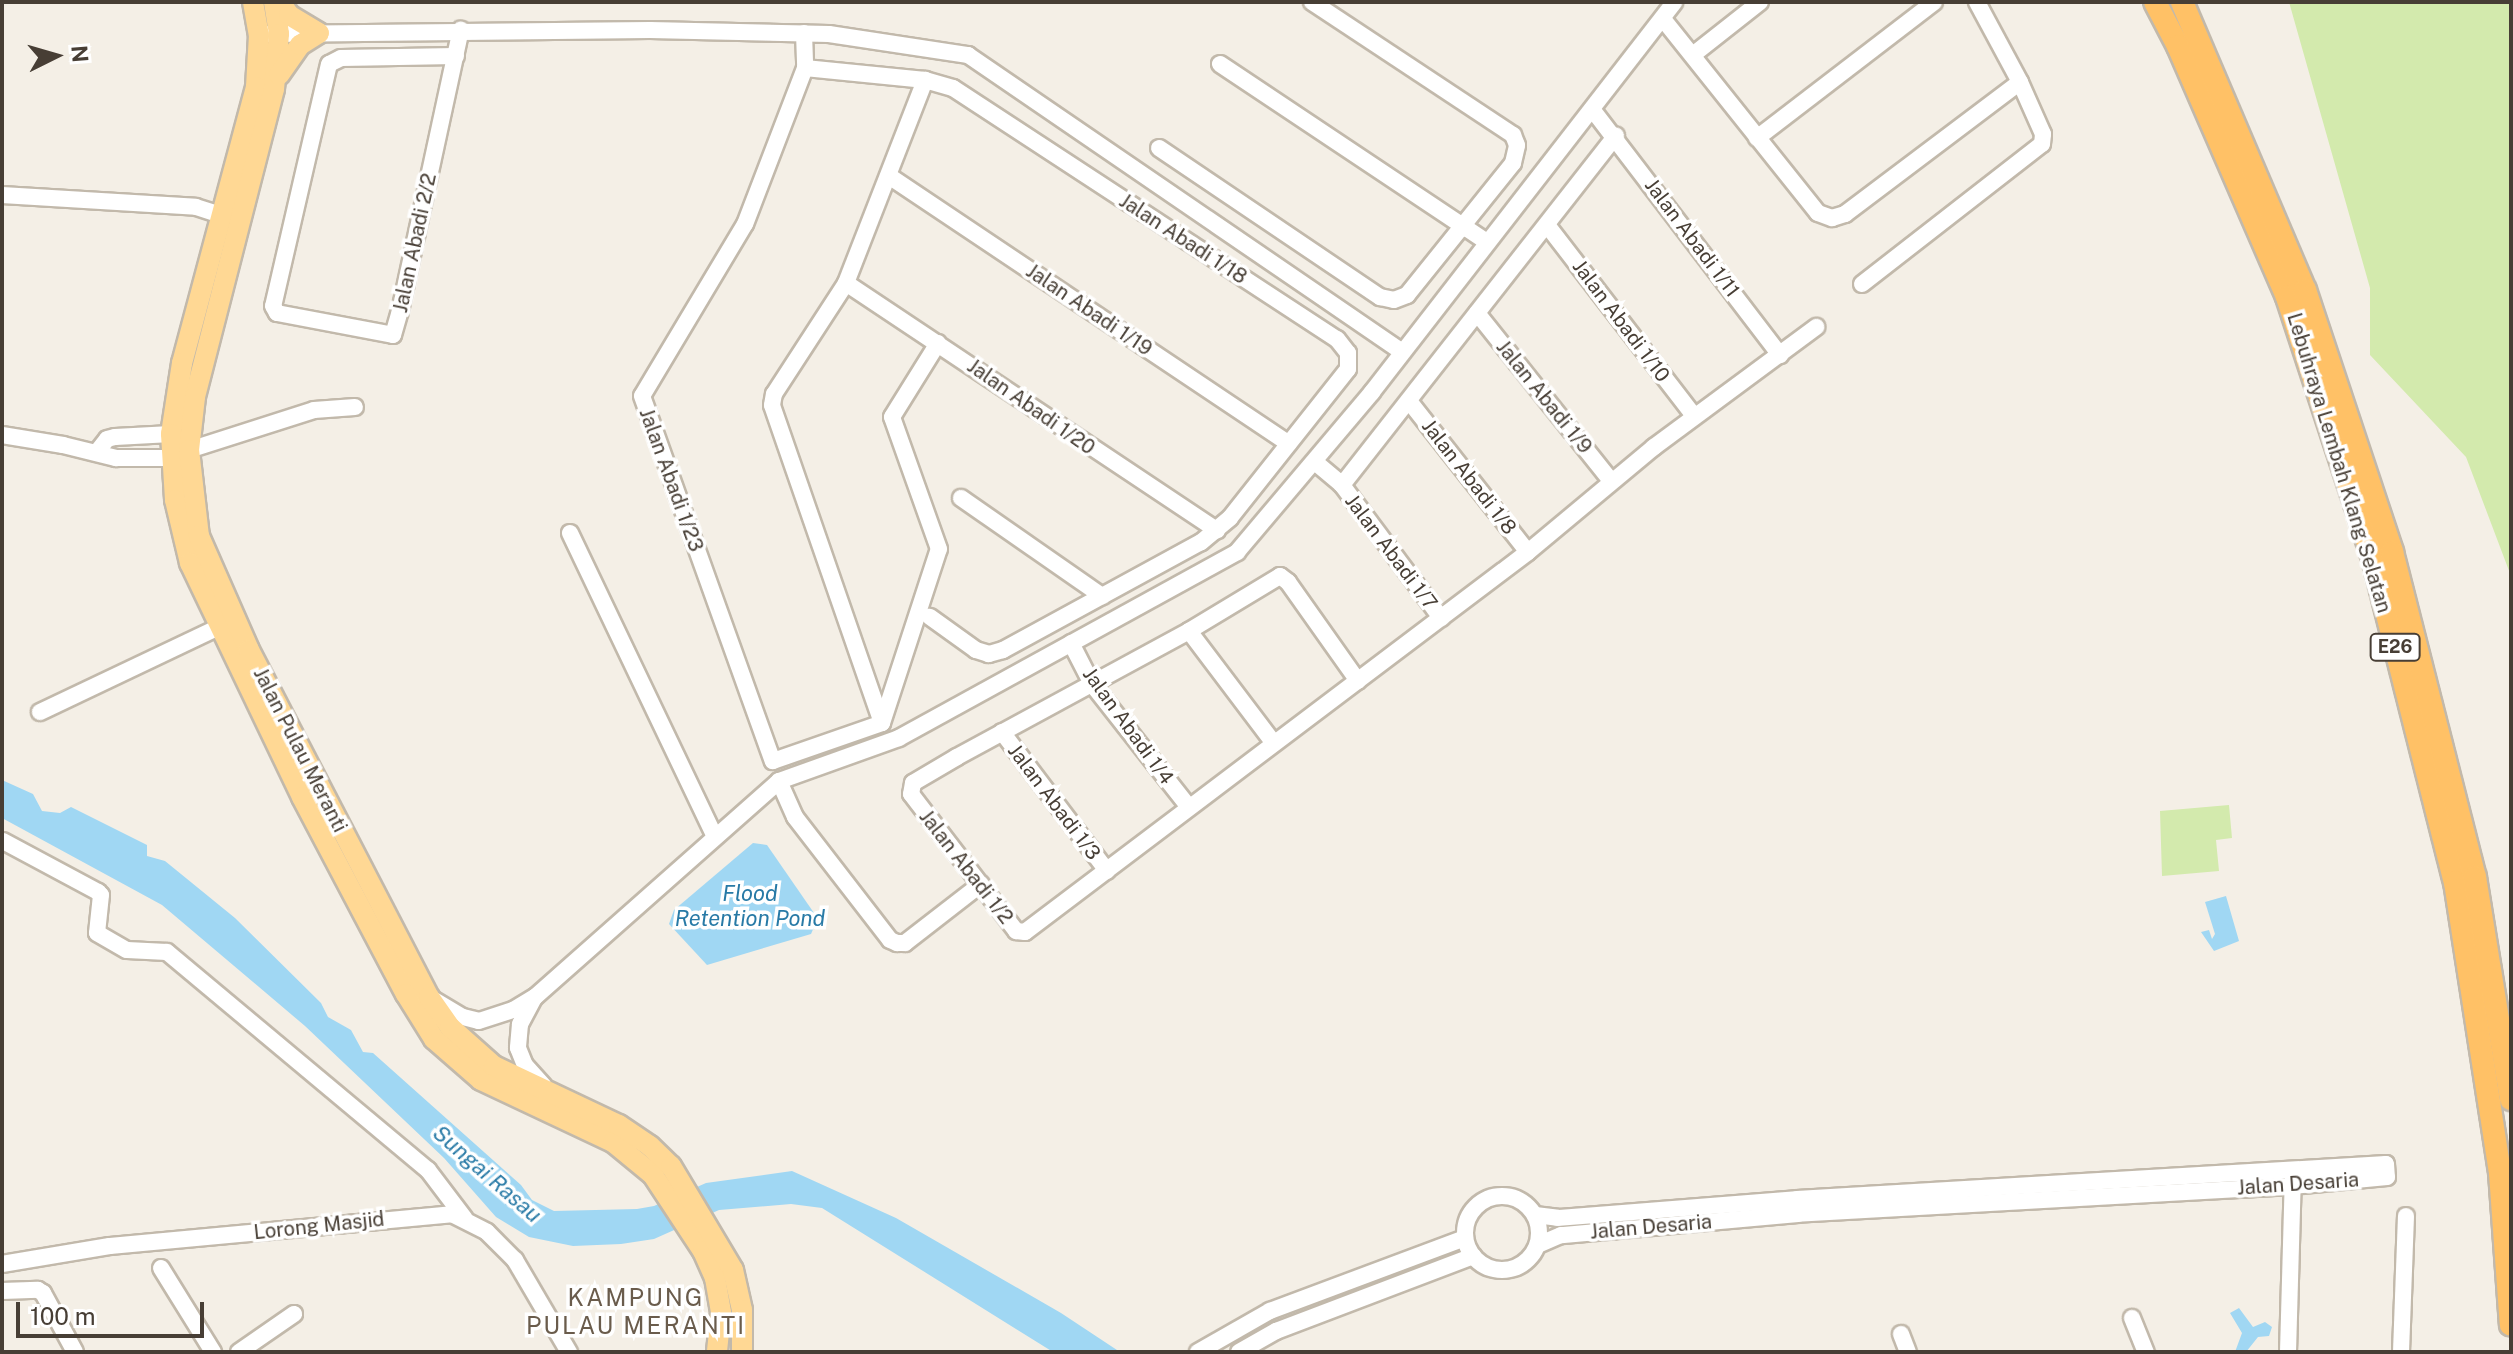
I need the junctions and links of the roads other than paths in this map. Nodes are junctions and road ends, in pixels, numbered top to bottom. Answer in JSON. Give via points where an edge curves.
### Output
{"nodes":[{"id":1,"x":253,"y":2,"type":"edge"},
{"id":2,"x":277,"y":2,"type":"edge"},
{"id":3,"x":1312,"y":2,"type":"edge"},
{"id":4,"x":1674,"y":2,"type":"edge"},
{"id":5,"x":1760,"y":2,"type":"edge"},
{"id":6,"x":1934,"y":2,"type":"edge"},
{"id":7,"x":1977,"y":2,"type":"edge"},
{"id":8,"x":2155,"y":2,"type":"edge"},
{"id":9,"x":2182,"y":2,"type":"edge"},
{"id":10,"x":1663,"y":19,"type":"junction"},
{"id":11,"x":461,"y":30,"type":"junction"},
{"id":12,"x":319,"y":33,"type":"junction"},
{"id":13,"x":804,"y":33,"type":"junction"},
{"id":14,"x":269,"y":34,"type":"junction"},
{"id":15,"x":1694,"y":54,"type":"junction"},
{"id":16,"x":456,"y":56,"type":"junction"},
{"id":17,"x":1220,"y":64,"type":"dead end"},
{"id":18,"x":805,"y":68,"type":"junction"},
{"id":19,"x":925,"y":80,"type":"junction"},
{"id":20,"x":2020,"y":82,"type":"junction"},
{"id":21,"x":274,"y":89,"type":"junction"},
{"id":22,"x":1598,"y":115,"type":"junction"},
{"id":23,"x":1616,"y":136,"type":"junction"},
{"id":24,"x":1757,"y":138,"type":"junction"},
{"id":25,"x":1159,"y":148,"type":"dead end"},
{"id":26,"x":889,"y":176,"type":"junction"},
{"id":27,"x":2,"y":195,"type":"edge"},
{"id":28,"x":220,"y":215,"type":"junction"},
{"id":29,"x":1461,"y":225,"type":"junction"},
{"id":30,"x":1547,"y":225,"type":"junction"},
{"id":31,"x":1487,"y":242,"type":"junction"},
{"id":32,"x":846,"y":283,"type":"junction"},
{"id":33,"x":1862,"y":284,"type":"dead end"},
{"id":34,"x":1477,"y":313,"type":"junction"},
{"id":35,"x":1816,"y":327,"type":"dead end"},
{"id":36,"x":938,"y":343,"type":"junction"},
{"id":37,"x":1401,"y":351,"type":"junction"},
{"id":38,"x":1780,"y":355,"type":"junction"},
{"id":39,"x":1409,"y":401,"type":"junction"},
{"id":40,"x":355,"y":407,"type":"dead end"},
{"id":41,"x":1694,"y":416,"type":"junction"},
{"id":42,"x":171,"y":434,"type":"junction"},
{"id":43,"x":2,"y":435,"type":"edge"},
{"id":44,"x":1289,"y":444,"type":"junction"},
{"id":45,"x":97,"y":452,"type":"junction"},
{"id":46,"x":180,"y":454,"type":"junction"},
{"id":47,"x":1315,"y":462,"type":"junction"},
{"id":48,"x":1611,"y":481,"type":"junction"},
{"id":49,"x":1342,"y":485,"type":"junction"},
{"id":50,"x":961,"y":498,"type":"dead end"},
{"id":51,"x":1217,"y":530,"type":"junction"},
{"id":52,"x":570,"y":533,"type":"dead end"},
{"id":53,"x":1528,"y":552,"type":"junction"},
{"id":54,"x":1102,"y":596,"type":"junction"},
{"id":55,"x":930,"y":617,"type":"dead end"},
{"id":56,"x":1441,"y":618,"type":"junction"},
{"id":57,"x":219,"y":627,"type":"junction"},
{"id":58,"x":1189,"y":631,"type":"junction"},
{"id":59,"x":1071,"y":643,"type":"junction"},
{"id":60,"x":1358,"y":681,"type":"junction"},
{"id":61,"x":1092,"y":684,"type":"junction"},
{"id":62,"x":40,"y":712,"type":"dead end"},
{"id":63,"x":882,"y":723,"type":"junction"},
{"id":64,"x":1002,"y":732,"type":"junction"},
{"id":65,"x":1273,"y":742,"type":"junction"},
{"id":66,"x":779,"y":781,"type":"junction"},
{"id":67,"x":1188,"y":806,"type":"junction"},
{"id":68,"x":715,"y":837,"type":"junction"},
{"id":69,"x":3,"y":841,"type":"edge"},
{"id":70,"x":1107,"y":871,"type":"junction"},
{"id":71,"x":981,"y":884,"type":"junction"},
{"id":72,"x":429,"y":997,"type":"junction"},
{"id":73,"x":535,"y":997,"type":"junction"},
{"id":74,"x":551,"y":1093,"type":"junction"},
{"id":75,"x":2511,"y":1099,"type":"edge"},
{"id":76,"x":662,"y":1171,"type":"junction"},
{"id":77,"x":2293,"y":1178,"type":"junction"},
{"id":78,"x":1535,"y":1215,"type":"junction"},
{"id":79,"x":2406,"y":1216,"type":"dead end"},
{"id":80,"x":465,"y":1219,"type":"junction"},
{"id":81,"x":1465,"y":1238,"type":"junction"},
{"id":82,"x":1538,"y":1245,"type":"junction"},
{"id":83,"x":711,"y":1246,"type":"junction"},
{"id":84,"x":1473,"y":1256,"type":"junction"},
{"id":85,"x":2,"y":1264,"type":"edge"},
{"id":86,"x":161,"y":1268,"type":"dead end"},
{"id":87,"x":2,"y":1291,"type":"edge"},
{"id":88,"x":294,"y":1314,"type":"dead end"},
{"id":89,"x":2132,"y":1318,"type":"dead end"},
{"id":90,"x":2511,"y":1325,"type":"edge"},
{"id":91,"x":1901,"y":1334,"type":"dead end"},
{"id":92,"x":75,"y":1352,"type":"edge"},
{"id":93,"x":213,"y":1352,"type":"edge"},
{"id":94,"x":239,"y":1352,"type":"edge"},
{"id":95,"x":569,"y":1352,"type":"edge"},
{"id":96,"x":717,"y":1352,"type":"edge"},
{"id":97,"x":742,"y":1352,"type":"edge"},
{"id":98,"x":1198,"y":1352,"type":"edge"},
{"id":99,"x":1239,"y":1352,"type":"edge"},
{"id":100,"x":1908,"y":1352,"type":"edge"},
{"id":101,"x":2146,"y":1352,"type":"edge"},
{"id":102,"x":2288,"y":1352,"type":"edge"},
{"id":103,"x":2401,"y":1352,"type":"edge"}],
"edges":[{"from":1,"to":14,"type":"main road","name":"Jalan Pulau Meranti"},
{"from":2,"to":12,"type":"main road"},
{"from":2,"to":14,"type":"main road","name":"Jalan Pulau Meranti"},
{"from":3,"to":29,"type":"street","via":[[1513,135],[1513,163]]},
{"from":4,"to":10,"type":"street"},
{"from":5,"to":15,"type":"street"},
{"from":6,"to":24,"type":"street"},
{"from":7,"to":20,"type":"street"},
{"from":8,"to":90,"type":"highway","name":"Lebuhraya Lembah Klang Selatan","number":"E26","via":[[2287,297],[2372,555],[2455,882],[2500,1173]]},
{"from":9,"to":75,"type":"highway","name":"Lebuhraya Lembah Klang Selatan","number":"E26","via":[[2305,290],[2392,552],[2475,877]]},
{"from":10,"to":15,"type":"street"},
{"from":10,"to":22,"type":"street"},
{"from":11,"to":12,"type":"street"},
{"from":11,"to":13,"type":"street"},
{"from":11,"to":16,"type":"street","name":"Jalan Abadi 2/2"},
{"from":12,"to":14,"type":"street"},
{"from":12,"to":21,"type":"main road","via":[[286,61]]},
{"from":13,"to":18,"type":"street","name":"Jalan Abadi 1/23"},
{"from":13,"to":37,"type":"street","via":[[945,49],[986,64]]},
{"from":14,"to":21,"type":"main road","name":"Jalan Pulau Meranti"},
{"from":14,"to":28,"type":"main road","name":"Jalan Pulau Meranti"},
{"from":15,"to":24,"type":"street"},
{"from":16,"to":16,"type":"street","name":"Jalan Abadi 2/2","via":[[341,58],[329,64],[274,310],[393,335]]},
{"from":17,"to":29,"type":"street"},
{"from":18,"to":19,"type":"street","name":"Jalan Abadi 1/18"},
{"from":18,"to":63,"type":"street","name":"Jalan Abadi 1/23","via":[[745,224],[642,396],[773,761]]},
{"from":19,"to":26,"type":"street"},
{"from":19,"to":44,"type":"street","name":"Jalan Abadi 1/18","via":[[953,88],[1006,120],[1344,345],[1348,369]]},
{"from":20,"to":24,"type":"street","via":[[1838,217],[1818,213]]},
{"from":20,"to":33,"type":"street","via":[[2043,134],[2042,144]]},
{"from":21,"to":46,"type":"main road","name":"Jalan Pulau Meranti"},
{"from":22,"to":23,"type":"street","name":"Jalan Abadi 1/11"},
{"from":22,"to":31,"type":"street"},
{"from":23,"to":30,"type":"street"},
{"from":23,"to":38,"type":"street","name":"Jalan Abadi 1/11"},
{"from":25,"to":29,"type":"street","via":[[1380,297],[1394,300],[1407,295]]},
{"from":26,"to":32,"type":"street"},
{"from":26,"to":44,"type":"street","name":"Jalan Abadi 1/19"},
{"from":27,"to":28,"type":"street","via":[[196,207]]},
{"from":28,"to":42,"type":"main road","name":"Jalan Pulau Meranti","via":[[182,363]]},
{"from":29,"to":31,"type":"street"},
{"from":30,"to":34,"type":"street"},
{"from":30,"to":41,"type":"street","name":"Jalan Abadi 1/10"},
{"from":31,"to":37,"type":"street"},
{"from":32,"to":36,"type":"street","name":"Jalan Abadi 1/20"},
{"from":32,"to":63,"type":"street","via":[[772,405]]},
{"from":34,"to":39,"type":"street"},
{"from":34,"to":48,"type":"street","name":"Jalan Abadi 1/9"},
{"from":35,"to":38,"type":"street"},
{"from":36,"to":51,"type":"street","name":"Jalan Abadi 1/20"},
{"from":36,"to":63,"type":"street","via":[[892,417],[939,549]]},
{"from":37,"to":47,"type":"street"},
{"from":38,"to":41,"type":"street"},
{"from":39,"to":49,"type":"street"},
{"from":39,"to":53,"type":"street","name":"Jalan Abadi 1/8"},
{"from":40,"to":46,"type":"street","via":[[314,410]]},
{"from":41,"to":48,"type":"street"},
{"from":42,"to":45,"type":"street","via":[[115,437]]},
{"from":42,"to":46,"type":"main road","name":"Jalan Pulau Meranti"},
{"from":43,"to":45,"type":"street"},
{"from":44,"to":51,"type":"street","name":"Jalan Abadi 1/18"},
{"from":45,"to":46,"type":"street","via":[[116,458]]},
{"from":46,"to":57,"type":"main road","name":"Jalan Pulau Meranti","via":[[184,544]]},
{"from":46,"to":72,"type":"main road","name":"Jalan Pulau Meranti","via":[[199,536],[236,625]]},
{"from":47,"to":49,"type":"street","name":"Jalan Abadi 1/7"},
{"from":47,"to":59,"type":"street","via":[[1237,552]]},
{"from":48,"to":53,"type":"street"},
{"from":49,"to":56,"type":"street","name":"Jalan Abadi 1/7"},
{"from":50,"to":54,"type":"street"},
{"from":51,"to":54,"type":"street"},
{"from":52,"to":68,"type":"street"},
{"from":53,"to":56,"type":"street"},
{"from":54,"to":55,"type":"street","via":[[989,654]]},
{"from":56,"to":60,"type":"street"},
{"from":57,"to":62,"type":"street"},
{"from":57,"to":76,"type":"main road","name":"Jalan Pulau Meranti","via":[[324,839],[434,1039],[481,1080]]},
{"from":58,"to":60,"type":"street","via":[[1280,576]]},
{"from":58,"to":61,"type":"street"},
{"from":58,"to":65,"type":"street"},
{"from":59,"to":61,"type":"street","name":"Jalan Abadi 1/4"},
{"from":59,"to":66,"type":"street","via":[[899,738]]},
{"from":60,"to":65,"type":"street"},
{"from":61,"to":64,"type":"street"},
{"from":61,"to":67,"type":"street","name":"Jalan Abadi 1/4"},
{"from":64,"to":70,"type":"street","name":"Jalan Abadi 1/3"},
{"from":64,"to":71,"type":"street","name":"Jalan Abadi 1/2","via":[[913,783],[911,794]]},
{"from":65,"to":67,"type":"street"},
{"from":66,"to":68,"type":"street"},
{"from":66,"to":71,"type":"street","via":[[787,806],[890,940],[905,943]]},
{"from":67,"to":70,"type":"street"},
{"from":68,"to":73,"type":"street"},
{"from":69,"to":80,"type":"street","via":[[98,892],[97,933],[127,950],[167,952],[428,1170]]},
{"from":70,"to":71,"type":"street","name":"Jalan Abadi 1/2","via":[[1025,932],[1016,931]]},
{"from":72,"to":73,"type":"street","via":[[479,1021]]},
{"from":72,"to":74,"type":"main road","name":"Jalan Pulau Meranti","via":[[450,1027],[494,1066]]},
{"from":73,"to":74,"type":"street","via":[[520,1024],[518,1048],[525,1065]]},
{"from":74,"to":76,"type":"main road","name":"Jalan Pulau Meranti","via":[[634,1134]]},
{"from":76,"to":83,"type":"main road","name":"Jalan Pulau Meranti"},
{"from":77,"to":78,"type":"street","name":"Jalan Desaria","via":[[1797,1199],[1558,1218]]},
{"from":77,"to":82,"type":"street","name":"Jalan Desaria","via":[[1561,1235]]},
{"from":77,"to":102,"type":"street"},
{"from":78,"to":81,"type":"street","name":"Jalan Desaria","via":[[1520,1199],[1488,1198],[1472,1210]]},
{"from":78,"to":82,"type":"street"},
{"from":79,"to":103,"type":"street"},
{"from":80,"to":85,"type":"street","name":"Lorong Masjid","via":[[436,1214],[110,1246]]},
{"from":80,"to":95,"type":"street","via":[[515,1260]]},
{"from":81,"to":84,"type":"street"},
{"from":81,"to":98,"type":"street","via":[[1270,1311]]},
{"from":82,"to":84,"type":"street","name":"Jalan Desaria","via":[[1526,1262],[1505,1270],[1482,1265]]},
{"from":83,"to":96,"type":"main road","name":"Jalan Pulau Meranti","via":[[721,1313]]},
{"from":83,"to":97,"type":"main road","name":"Jalan Pulau Meranti","via":[[733,1270],[742,1310]]},
{"from":84,"to":99,"type":"street","via":[[1276,1331]]},
{"from":86,"to":93,"type":"street"},
{"from":87,"to":92,"type":"street","via":[[43,1293]]},
{"from":88,"to":94,"type":"street"},
{"from":89,"to":101,"type":"street"},
{"from":91,"to":100,"type":"street"}]}
